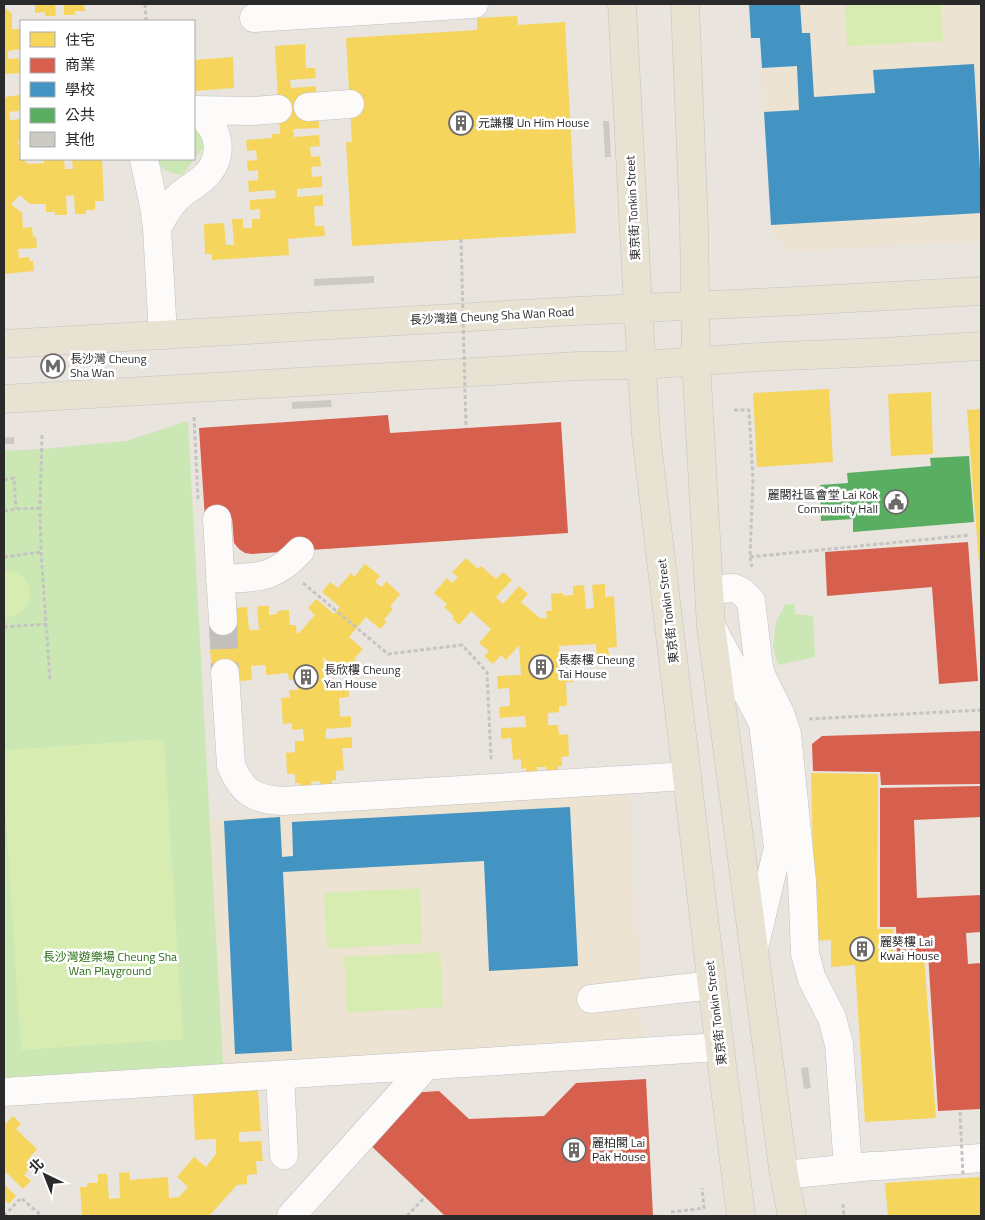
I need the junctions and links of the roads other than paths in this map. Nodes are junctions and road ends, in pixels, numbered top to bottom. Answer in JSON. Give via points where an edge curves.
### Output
{"nodes":[{"id":1,"x":474,"y":4,"type":"edge"},
{"id":2,"x":622,"y":4,"type":"edge"},
{"id":3,"x":685,"y":4,"type":"edge"},
{"id":4,"x":372,"y":7,"type":"edge"},
{"id":5,"x":254,"y":18,"type":"dead end"},
{"id":6,"x":350,"y":104,"type":"dead end"},
{"id":7,"x":308,"y":107,"type":"dead end"},
{"id":8,"x":278,"y":109,"type":"dead end"},
{"id":9,"x":195,"y":111,"type":"edge"},
{"id":10,"x":195,"y":112,"type":"edge"},
{"id":11,"x":144,"y":160,"type":"edge"},
{"id":12,"x":157,"y":228,"type":"junction"},
{"id":13,"x":981,"y":291,"type":"edge"},
{"id":14,"x":695,"y":306,"type":"junction"},
{"id":15,"x":638,"y":307,"type":"junction"},
{"id":16,"x":163,"y":335,"type":"junction"},
{"id":17,"x":4,"y":344,"type":"edge"},
{"id":18,"x":981,"y":346,"type":"edge"},
{"id":19,"x":696,"y":362,"type":"junction"},
{"id":20,"x":642,"y":365,"type":"junction"},
{"id":21,"x":4,"y":399,"type":"edge"},
{"id":22,"x":217,"y":519,"type":"dead end"},
{"id":23,"x":292,"y":559,"type":"road end"},
{"id":24,"x":220,"y":579,"type":"junction"},
{"id":25,"x":709,"y":590,"type":"junction"},
{"id":26,"x":223,"y":621,"type":"tunnel mouth"},
{"id":27,"x":712,"y":626,"type":"junction"},
{"id":28,"x":226,"y":672,"type":"tunnel mouth"},
{"id":29,"x":687,"y":776,"type":"junction"},
{"id":30,"x":754,"y":949,"type":"junction"},
{"id":31,"x":712,"y":985,"type":"junction"},
{"id":32,"x":592,"y":999,"type":"dead end"},
{"id":33,"x":720,"y":1047,"type":"junction"},
{"id":34,"x":426,"y":1066,"type":"junction"},
{"id":35,"x":280,"y":1075,"type":"junction"},
{"id":36,"x":4,"y":1092,"type":"edge"},
{"id":37,"x":284,"y":1155,"type":"dead end"},
{"id":38,"x":972,"y":1167,"type":"edge"},
{"id":39,"x":848,"y":1168,"type":"junction"},
{"id":40,"x":784,"y":1175,"type":"junction"},
{"id":41,"x":296,"y":1214,"type":"edge"},
{"id":42,"x":741,"y":1216,"type":"edge"},
{"id":43,"x":792,"y":1216,"type":"edge"}],
"edges":[{"from":1,"to":4,"type":"lane"},
{"from":2,"to":15,"type":"main road","name":"東京街 Tonkin Street"},
{"from":3,"to":14,"type":"main road"},
{"from":4,"to":5,"type":"lane"},
{"from":6,"to":7,"type":"lane"},
{"from":8,"to":9,"type":"lane"},
{"from":10,"to":12,"type":"lane","via":[[215,130],[216,160],[209,173],[176,199]]},
{"from":11,"to":12,"type":"lane"},
{"from":12,"to":16,"type":"lane"},
{"from":13,"to":14,"type":"main road","name":"長沙灣道 Cheung Sha Wan Road"},
{"from":14,"to":15,"type":"main road","name":"長沙灣道 Cheung Sha Wan Road"},
{"from":14,"to":19,"type":"main road"},
{"from":15,"to":16,"type":"main road","name":"長沙灣道 Cheung Sha Wan Road"},
{"from":15,"to":20,"type":"main road","name":"東京街 Tonkin Street"},
{"from":16,"to":17,"type":"main road","name":"長沙灣道 Cheung Sha Wan Road"},
{"from":18,"to":19,"type":"main road"},
{"from":19,"to":20,"type":"main road"},
{"from":19,"to":25,"type":"main road"},
{"from":20,"to":21,"type":"main road"},
{"from":20,"to":29,"type":"main road","name":"東京街 Tonkin Street","via":[[646,435]]},
{"from":22,"to":24,"type":"lane"},
{"from":23,"to":24,"type":"lane","via":[[262,577]]},
{"from":24,"to":26,"type":"lane"},
{"from":25,"to":27,"type":"main road"},
{"from":25,"to":39,"type":"lane","via":[[734,588],[751,601],[759,668],[787,734],[802,880],[805,954],[812,979],[832,1018],[839,1044]]},
{"from":27,"to":30,"type":"main road"},
{"from":27,"to":30,"type":"lane","via":[[763,723],[778,848]]},
{"from":28,"to":29,"type":"lane","via":[[231,765],[248,792],[270,801]]},
{"from":29,"to":31,"type":"main road","name":"東京街 Tonkin Street"},
{"from":30,"to":40,"type":"main road"},
{"from":31,"to":32,"type":"lane"},
{"from":31,"to":33,"type":"main road","name":"東京街 Tonkin Street"},
{"from":33,"to":34,"type":"lane"},
{"from":33,"to":42,"type":"main road","name":"東京街 Tonkin Street"},
{"from":34,"to":35,"type":"lane"},
{"from":34,"to":41,"type":"lane"},
{"from":35,"to":36,"type":"lane"},
{"from":35,"to":37,"type":"lane"},
{"from":38,"to":39,"type":"lane"},
{"from":39,"to":40,"type":"lane"},
{"from":40,"to":43,"type":"main road"}]}
